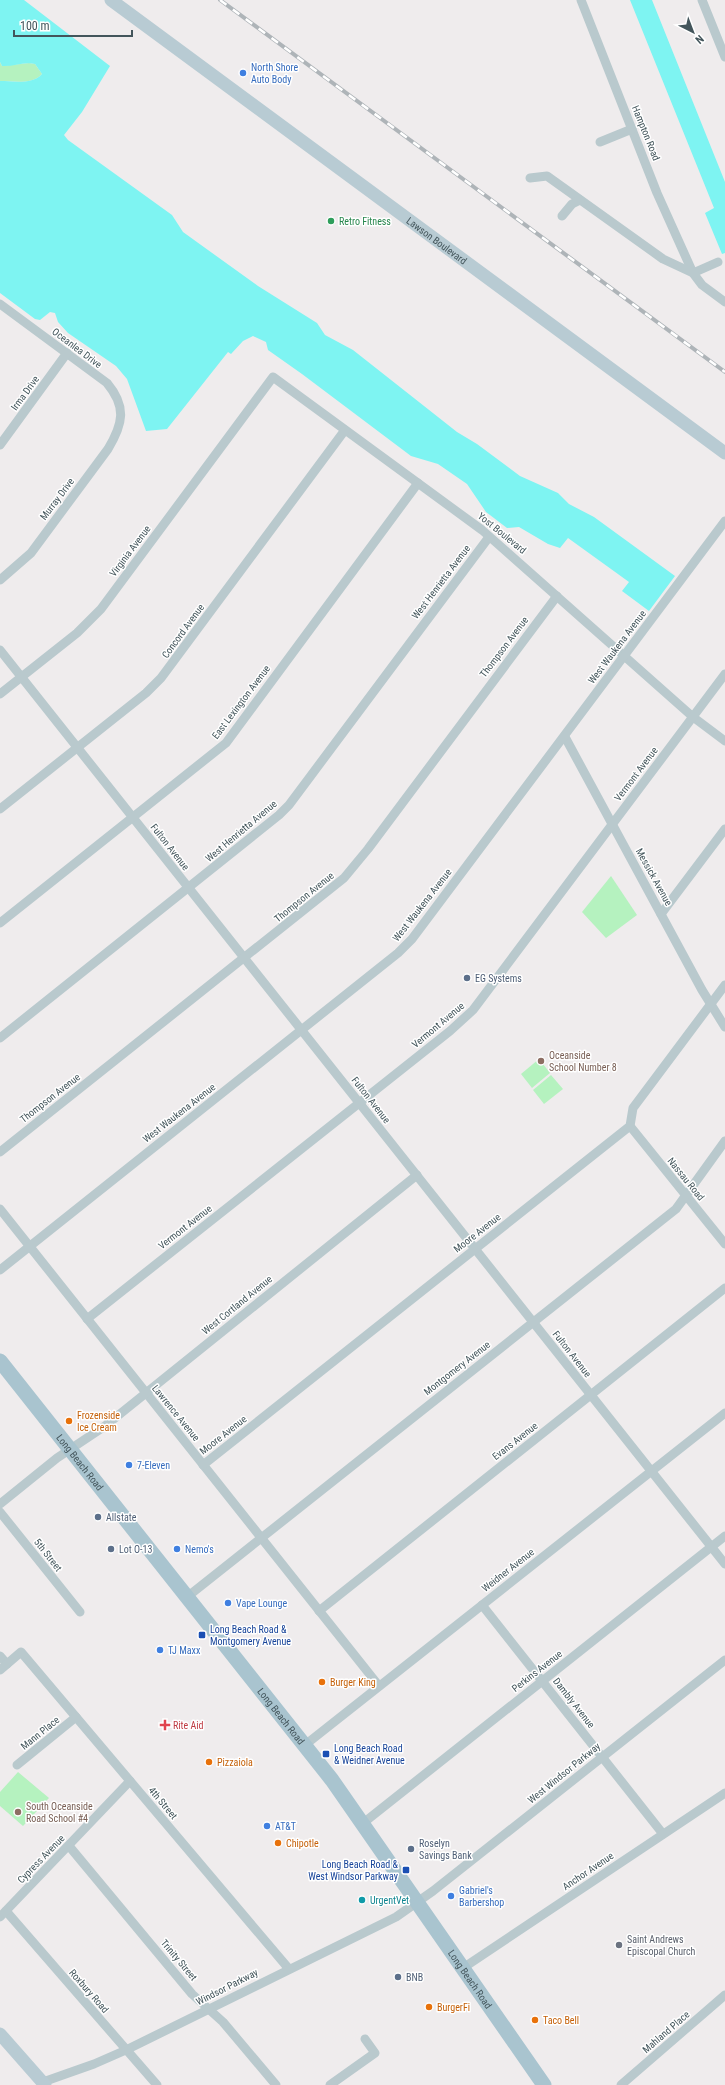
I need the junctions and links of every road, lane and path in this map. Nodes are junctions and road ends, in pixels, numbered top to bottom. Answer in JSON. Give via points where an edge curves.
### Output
{"nodes":[{"id":1,"x":110,"y":0,"type":"edge"},
{"id":2,"x":581,"y":0,"type":"edge"},
{"id":3,"x":702,"y":0,"type":"edge"},
{"id":4,"x":725,"y":57,"type":"edge"},
{"id":5,"x":632,"y":129,"type":"junction"},
{"id":6,"x":600,"y":142,"type":"dead end"},
{"id":7,"x":530,"y":178,"type":"dead end"},
{"id":8,"x":580,"y":200,"type":"junction"},
{"id":9,"x":562,"y":216,"type":"dead end"},
{"id":10,"x":718,"y":262,"type":"dead end"},
{"id":11,"x":693,"y":273,"type":"junction"},
{"id":12,"x":725,"y":302,"type":"edge"},
{"id":13,"x":0,"y":304,"type":"edge"},
{"id":14,"x":67,"y":354,"type":"junction"},
{"id":15,"x":256,"y":399,"type":"joint"},
{"id":16,"x":120,"y":422,"type":"joint"},
{"id":17,"x":346,"y":430,"type":"junction"},
{"id":18,"x":0,"y":445,"type":"edge"},
{"id":19,"x":725,"y":453,"type":"edge"},
{"id":20,"x":418,"y":483,"type":"junction"},
{"id":21,"x":725,"y":521,"type":"edge"},
{"id":22,"x":489,"y":537,"type":"junction"},
{"id":23,"x":0,"y":580,"type":"edge"},
{"id":24,"x":557,"y":596,"type":"junction"},
{"id":25,"x":0,"y":650,"type":"edge"},
{"id":26,"x":625,"y":656,"type":"junction"},
{"id":27,"x":725,"y":674,"type":"edge"},
{"id":28,"x":22,"y":677,"type":"junction"},
{"id":29,"x":0,"y":694,"type":"edge"},
{"id":30,"x":693,"y":717,"type":"junction"},
{"id":31,"x":565,"y":736,"type":"junction"},
{"id":32,"x":725,"y":741,"type":"edge"},
{"id":33,"x":77,"y":748,"type":"junction"},
{"id":34,"x":0,"y":809,"type":"edge"},
{"id":35,"x":133,"y":818,"type":"junction"},
{"id":36,"x":612,"y":824,"type":"junction"},
{"id":37,"x":725,"y":829,"type":"edge"},
{"id":38,"x":188,"y":888,"type":"junction"},
{"id":39,"x":661,"y":914,"type":"junction"},
{"id":40,"x":0,"y":923,"type":"edge"},
{"id":41,"x":244,"y":958,"type":"junction"},
{"id":42,"x":725,"y":985,"type":"edge"},
{"id":43,"x":711,"y":1004,"type":"junction"},
{"id":44,"x":725,"y":1027,"type":"edge"},
{"id":45,"x":302,"y":1030,"type":"junction"},
{"id":46,"x":0,"y":1038,"type":"edge"},
{"id":47,"x":359,"y":1103,"type":"junction"},
{"id":48,"x":630,"y":1126,"type":"junction"},
{"id":49,"x":725,"y":1141,"type":"edge"},
{"id":50,"x":0,"y":1152,"type":"edge"},
{"id":51,"x":417,"y":1175,"type":"junction"},
{"id":52,"x":685,"y":1195,"type":"junction"},
{"id":53,"x":0,"y":1209,"type":"edge"},
{"id":54,"x":725,"y":1244,"type":"edge"},
{"id":55,"x":29,"y":1246,"type":"junction"},
{"id":56,"x":475,"y":1249,"type":"junction"},
{"id":57,"x":0,"y":1270,"type":"edge"},
{"id":58,"x":725,"y":1288,"type":"edge"},
{"id":59,"x":87,"y":1319,"type":"junction"},
{"id":60,"x":533,"y":1322,"type":"junction"},
{"id":61,"x":0,"y":1361,"type":"edge"},
{"id":62,"x":146,"y":1393,"type":"junction"},
{"id":63,"x":591,"y":1395,"type":"junction"},
{"id":64,"x":725,"y":1412,"type":"edge"},
{"id":65,"x":70,"y":1450,"type":"junction"},
{"id":66,"x":203,"y":1465,"type":"junction"},
{"id":67,"x":651,"y":1471,"type":"junction"},
{"id":68,"x":0,"y":1504,"type":"edge"},
{"id":69,"x":0,"y":1512,"type":"edge"},
{"id":70,"x":725,"y":1536,"type":"edge"},
{"id":71,"x":261,"y":1538,"type":"junction"},
{"id":72,"x":711,"y":1547,"type":"junction"},
{"id":73,"x":725,"y":1564,"type":"edge"},
{"id":74,"x":186,"y":1597,"type":"junction"},
{"id":75,"x":482,"y":1605,"type":"junction"},
{"id":76,"x":319,"y":1610,"type":"junction"},
{"id":77,"x":80,"y":1612,"type":"dead end"},
{"id":78,"x":0,"y":1656,"type":"edge"},
{"id":79,"x":725,"y":1660,"type":"edge"},
{"id":80,"x":3,"y":1667,"type":"edge"},
{"id":81,"x":542,"y":1681,"type":"junction"},
{"id":82,"x":379,"y":1686,"type":"junction"},
{"id":83,"x":76,"y":1717,"type":"junction"},
{"id":84,"x":305,"y":1745,"type":"junction"},
{"id":85,"x":602,"y":1757,"type":"junction"},
{"id":86,"x":17,"y":1765,"type":"dead end"},
{"id":87,"x":130,"y":1781,"type":"junction"},
{"id":88,"x":725,"y":1793,"type":"edge"},
{"id":89,"x":362,"y":1824,"type":"junction"},
{"id":90,"x":663,"y":1834,"type":"junction"},
{"id":91,"x":69,"y":1846,"type":"junction"},
{"id":92,"x":417,"y":1903,"type":"junction"},
{"id":93,"x":3,"y":1914,"type":"edge"},
{"id":94,"x":463,"y":1968,"type":"junction"},
{"id":95,"x":289,"y":1969,"type":"junction"},
{"id":96,"x":725,"y":1995,"type":"edge"},
{"id":97,"x":208,"y":2009,"type":"junction"},
{"id":98,"x":0,"y":2034,"type":"edge"},
{"id":99,"x":364,"y":2038,"type":"dead end"},
{"id":100,"x":126,"y":2050,"type":"junction"},
{"id":101,"x":44,"y":2084,"type":"edge"},
{"id":102,"x":157,"y":2085,"type":"edge"},
{"id":103,"x":276,"y":2085,"type":"edge"},
{"id":104,"x":330,"y":2085,"type":"edge"},
{"id":105,"x":544,"y":2085,"type":"edge"},
{"id":106,"x":621,"y":2085,"type":"edge"}],
"edges":[{"from":1,"to":19,"type":"main road","name":"Lawson Boulevard"},
{"from":2,"to":5,"type":"street","name":"Hampton Road"},
{"from":3,"to":4,"type":"street"},
{"from":5,"to":6,"type":"street"},
{"from":5,"to":11,"type":"street","name":"Hampton Road"},
{"from":7,"to":8,"type":"street","via":[[546,176]]},
{"from":8,"to":9,"type":"street","via":[[572,204]]},
{"from":8,"to":11,"type":"street","via":[[663,259]]},
{"from":10,"to":11,"type":"street"},
{"from":11,"to":12,"type":"street","via":[[702,285]]},
{"from":13,"to":14,"type":"street","name":"Oceanlea Drive"},
{"from":14,"to":16,"type":"street","name":"Oceanlea Drive","via":[[113,390],[121,412]]},
{"from":14,"to":18,"type":"street","name":"Irma Drive"},
{"from":15,"to":17,"type":"street","name":"Yost Boulevard","via":[[273,377]]},
{"from":15,"to":28,"type":"street","name":"Virginia Avenue","via":[[102,609],[77,633]]},
{"from":16,"to":23,"type":"street","name":"Murray Drive","via":[[118,433],[108,449],[32,553]]},
{"from":17,"to":20,"type":"street","name":"Yost Boulevard"},
{"from":17,"to":33,"type":"street","name":"Concord Avenue","via":[[162,678]]},
{"from":20,"to":22,"type":"street","name":"Yost Boulevard"},
{"from":20,"to":35,"type":"street","name":"East Lexington Avenue","via":[[226,743]]},
{"from":21,"to":26,"type":"street","name":"West Waukena Avenue"},
{"from":22,"to":24,"type":"street","name":"Yost Boulevard"},
{"from":22,"to":38,"type":"street","name":"West Henrietta Avenue","via":[[289,805],[262,830]]},
{"from":24,"to":26,"type":"street","name":"Yost Boulevard"},
{"from":24,"to":41,"type":"street","name":"Thompson Avenue","via":[[352,870],[326,894]]},
{"from":25,"to":28,"type":"street","name":"Fulton Avenue"},
{"from":26,"to":30,"type":"street","name":"Yost Boulevard"},
{"from":26,"to":31,"type":"street","name":"West Waukena Avenue"},
{"from":27,"to":30,"type":"street","name":"Vermont Avenue"},
{"from":28,"to":29,"type":"street","name":"Virginia Avenue"},
{"from":28,"to":33,"type":"street","name":"Fulton Avenue"},
{"from":30,"to":32,"type":"street","name":"Yost Boulevard"},
{"from":30,"to":36,"type":"street","name":"Vermont Avenue"},
{"from":31,"to":36,"type":"street","name":"Messick Avenue"},
{"from":31,"to":45,"type":"street","name":"West Waukena Avenue","via":[[412,939]]},
{"from":33,"to":34,"type":"street","name":"Concord Avenue"},
{"from":33,"to":35,"type":"street","name":"Fulton Avenue"},
{"from":35,"to":38,"type":"street","name":"Fulton Avenue"},
{"from":35,"to":40,"type":"street","name":"East Lexington Avenue"},
{"from":36,"to":39,"type":"street","name":"Messick Avenue"},
{"from":36,"to":47,"type":"street","name":"Vermont Avenue","via":[[473,1010]]},
{"from":37,"to":39,"type":"street"},
{"from":38,"to":41,"type":"street","name":"Fulton Avenue"},
{"from":38,"to":46,"type":"street","name":"West Henrietta Avenue"},
{"from":39,"to":43,"type":"street","name":"Messick Avenue"},
{"from":41,"to":45,"type":"street","name":"Fulton Avenue"},
{"from":41,"to":50,"type":"street","name":"Thompson Avenue"},
{"from":42,"to":43,"type":"street"},
{"from":43,"to":44,"type":"street","name":"Messick Avenue"},
{"from":43,"to":48,"type":"street","via":[[633,1108]]},
{"from":45,"to":47,"type":"street","name":"Fulton Avenue"},
{"from":45,"to":55,"type":"street","name":"West Waukena Avenue"},
{"from":47,"to":51,"type":"street","name":"Fulton Avenue"},
{"from":47,"to":59,"type":"street","name":"Vermont Avenue"},
{"from":48,"to":52,"type":"street","name":"Nassau Road"},
{"from":48,"to":56,"type":"street","name":"Moore Avenue"},
{"from":49,"to":52,"type":"street","name":"Montgomery Avenue"},
{"from":51,"to":56,"type":"street","name":"Fulton Avenue"},
{"from":51,"to":62,"type":"street","name":"West Cortland Avenue"},
{"from":52,"to":54,"type":"street","name":"Nassau Road"},
{"from":52,"to":60,"type":"street","name":"Montgomery Avenue","via":[[676,1209]]},
{"from":53,"to":55,"type":"street","name":"Lawrence Avenue"},
{"from":55,"to":57,"type":"street","name":"West Waukena Avenue"},
{"from":55,"to":59,"type":"street","name":"Lawrence Avenue"},
{"from":56,"to":60,"type":"street","name":"Fulton Avenue"},
{"from":56,"to":66,"type":"street","name":"Moore Avenue"},
{"from":58,"to":63,"type":"street","name":"Evans Avenue"},
{"from":59,"to":62,"type":"street","name":"Lawrence Avenue"},
{"from":60,"to":63,"type":"street","name":"Fulton Avenue"},
{"from":60,"to":71,"type":"street","name":"Montgomery Avenue"},
{"from":61,"to":65,"type":"main road","name":"Long Beach Road"},
{"from":62,"to":65,"type":"street","name":"West Cortland Avenue"},
{"from":62,"to":66,"type":"street","name":"Lawrence Avenue"},
{"from":63,"to":67,"type":"street","name":"Fulton Avenue"},
{"from":63,"to":76,"type":"street","name":"Evans Avenue"},
{"from":64,"to":67,"type":"street","name":"Weidner Avenue"},
{"from":65,"to":68,"type":"street","name":"West Cortland Avenue"},
{"from":65,"to":74,"type":"main road","name":"Long Beach Road"},
{"from":66,"to":71,"type":"street","name":"Lawrence Avenue"},
{"from":67,"to":72,"type":"street","name":"Fulton Avenue"},
{"from":67,"to":75,"type":"street","name":"Weidner Avenue"},
{"from":69,"to":77,"type":"street","name":"5th Street"},
{"from":70,"to":72,"type":"street","name":"Perkins Avenue"},
{"from":71,"to":74,"type":"street","name":"Montgomery Avenue"},
{"from":71,"to":76,"type":"street","name":"Lawrence Avenue"},
{"from":72,"to":73,"type":"street","name":"Fulton Avenue"},
{"from":72,"to":81,"type":"street","name":"Perkins Avenue"},
{"from":74,"to":84,"type":"main road","name":"Long Beach Road"},
{"from":75,"to":81,"type":"street","name":"Dambly Avenue"},
{"from":75,"to":82,"type":"street","name":"Weidner Avenue"},
{"from":76,"to":82,"type":"street","name":"Lawrence Avenue"},
{"from":78,"to":80,"type":"street"},
{"from":79,"to":85,"type":"street","name":"West Windsor Parkway"},
{"from":80,"to":83,"type":"street","name":"4th Street","via":[[21,1652]]},
{"from":81,"to":85,"type":"street","name":"Dambly Avenue"},
{"from":81,"to":89,"type":"street","name":"Perkins Avenue"},
{"from":82,"to":84,"type":"street","name":"Weidner Avenue"},
{"from":83,"to":86,"type":"street","name":"Mann Place"},
{"from":83,"to":87,"type":"street","name":"4th Street"},
{"from":84,"to":89,"type":"main road","name":"Long Beach Road"},
{"from":85,"to":90,"type":"street","name":"Dambly Avenue"},
{"from":85,"to":92,"type":"street","name":"West Windsor Parkway"},
{"from":87,"to":91,"type":"street","name":"Cypress Avenue"},
{"from":87,"to":95,"type":"street","name":"4th Street"},
{"from":88,"to":90,"type":"street","name":"Anchor Avenue"},
{"from":89,"to":92,"type":"main road","name":"Long Beach Road"},
{"from":90,"to":94,"type":"street","name":"Anchor Avenue"},
{"from":91,"to":93,"type":"street","name":"Cypress Avenue"},
{"from":91,"to":97,"type":"street","name":"Trinity Street","via":[[192,1994]]},
{"from":92,"to":94,"type":"main road","name":"Long Beach Road"},
{"from":92,"to":95,"type":"street","name":"Windsor Parkway","via":[[396,1918]]},
{"from":93,"to":100,"type":"street","name":"Roxbury Road"},
{"from":94,"to":105,"type":"main road","name":"Long Beach Road"},
{"from":95,"to":97,"type":"street","name":"Windsor Parkway"},
{"from":96,"to":106,"type":"street","name":"Mahland Place"},
{"from":97,"to":100,"type":"street","name":"Windsor Parkway"},
{"from":97,"to":103,"type":"street","name":"Trinity Street","via":[[223,2022]]},
{"from":98,"to":101,"type":"main road"},
{"from":99,"to":104,"type":"street","via":[[375,2053]]},
{"from":100,"to":101,"type":"street","name":"Windsor Parkway"},
{"from":100,"to":102,"type":"street","name":"Roxbury Road"}]}
